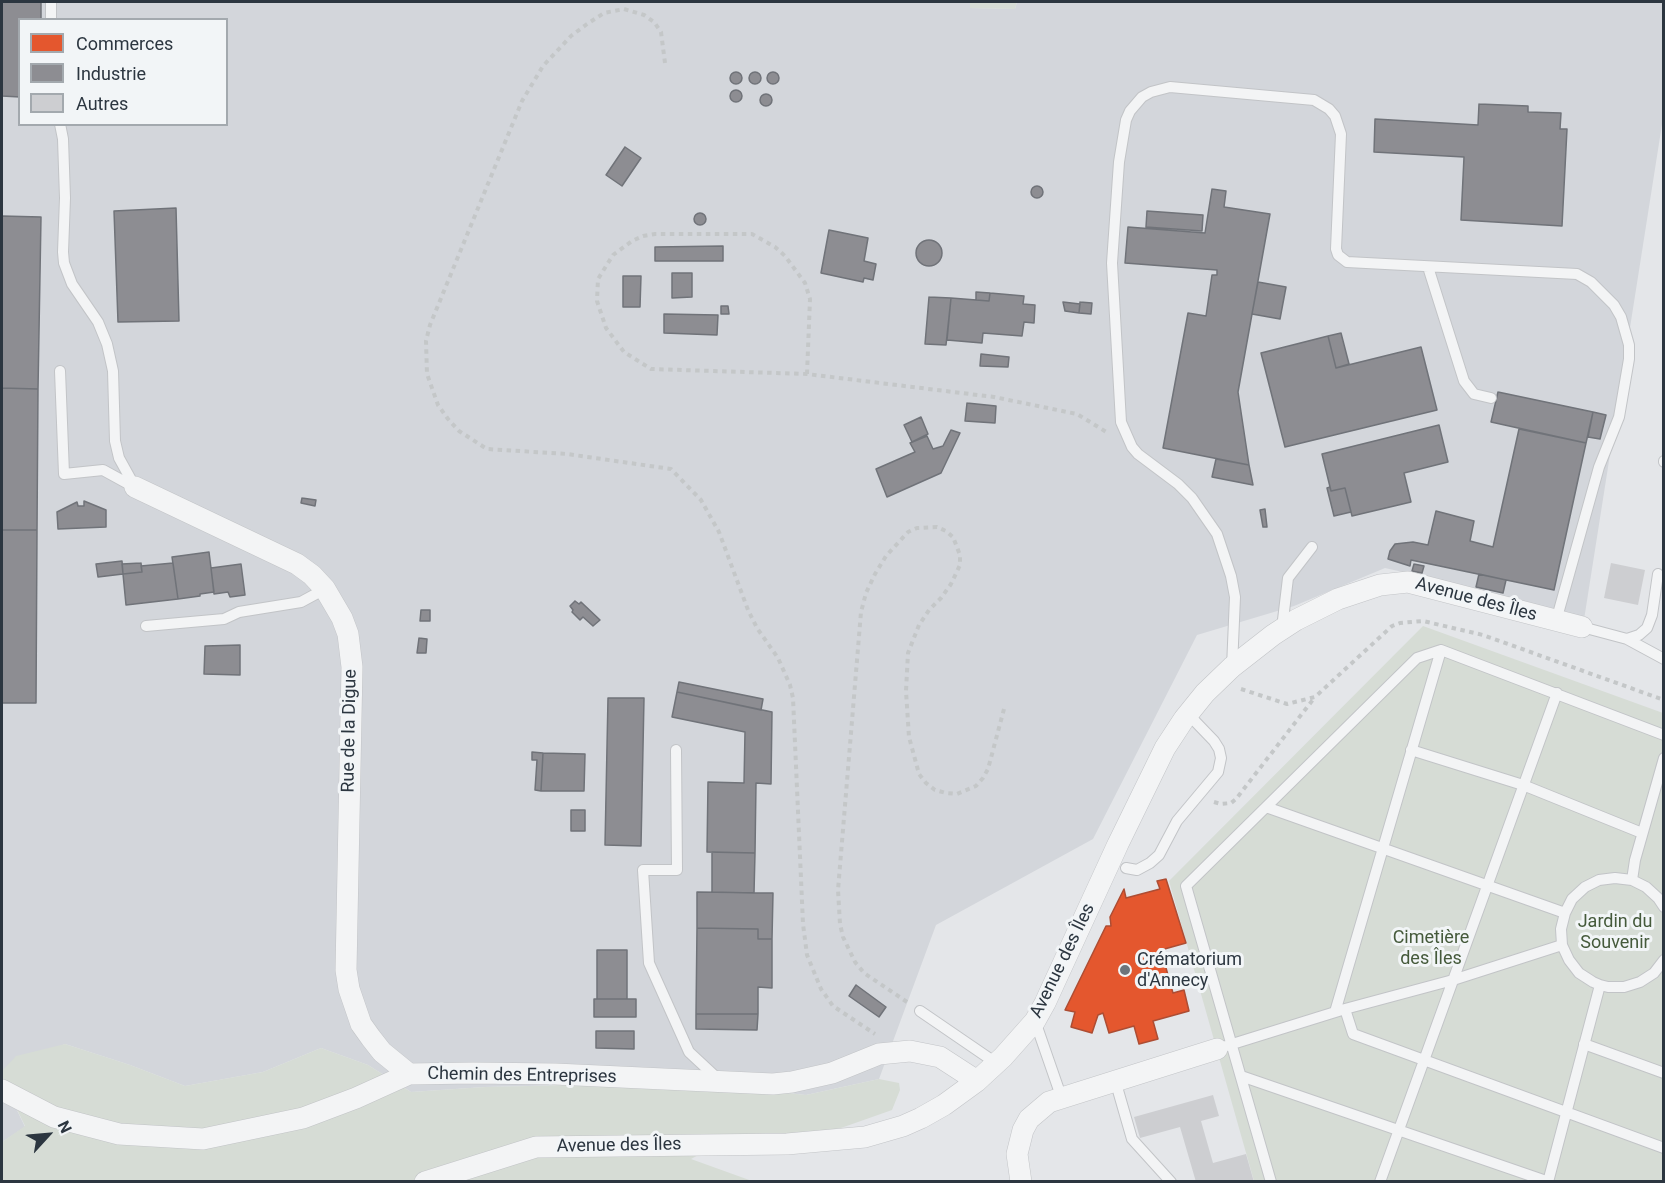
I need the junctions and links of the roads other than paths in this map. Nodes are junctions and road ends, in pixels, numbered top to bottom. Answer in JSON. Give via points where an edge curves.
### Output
{"nodes":[{"id":1,"x":51,"y":2,"type":"edge"},
{"id":2,"x":51,"y":18,"type":"edge"},
{"id":3,"x":60,"y":126,"type":"edge"},
{"id":4,"x":1428,"y":267,"type":"junction"},
{"id":5,"x":60,"y":372,"type":"dead end"},
{"id":6,"x":1491,"y":398,"type":"dead end"},
{"id":7,"x":135,"y":487,"type":"junction"},
{"id":8,"x":1312,"y":547,"type":"dead end"},
{"id":9,"x":1658,"y":574,"type":"dead end"},
{"id":10,"x":325,"y":589,"type":"junction"},
{"id":11,"x":1556,"y":621,"type":"junction"},
{"id":12,"x":146,"y":626,"type":"dead end"},
{"id":13,"x":1582,"y":627,"type":"joint"},
{"id":14,"x":1282,"y":628,"type":"junction"},
{"id":15,"x":1627,"y":639,"type":"junction"},
{"id":16,"x":1441,"y":650,"type":"junction"},
{"id":17,"x":1664,"y":659,"type":"edge"},
{"id":18,"x":1232,"y":667,"type":"junction"},
{"id":19,"x":1557,"y":693,"type":"junction"},
{"id":20,"x":1188,"y":714,"type":"junction"},
{"id":21,"x":1664,"y":735,"type":"edge"},
{"id":22,"x":676,"y":750,"type":"dead end"},
{"id":23,"x":1411,"y":750,"type":"junction"},
{"id":24,"x":1664,"y":758,"type":"edge"},
{"id":25,"x":1523,"y":785,"type":"junction"},
{"id":26,"x":1266,"y":807,"type":"junction"},
{"id":27,"x":1642,"y":833,"type":"junction"},
{"id":28,"x":1383,"y":848,"type":"junction"},
{"id":29,"x":1126,"y":868,"type":"dead end"},
{"id":30,"x":1632,"y":880,"type":"junction"},
{"id":31,"x":1487,"y":885,"type":"junction"},
{"id":32,"x":1664,"y":907,"type":"edge"},
{"id":33,"x":1565,"y":913,"type":"junction"},
{"id":34,"x":1562,"y":945,"type":"junction"},
{"id":35,"x":1664,"y":960,"type":"edge"},
{"id":36,"x":1453,"y":980,"type":"junction"},
{"id":37,"x":1600,"y":985,"type":"junction"},
{"id":38,"x":920,"y":1011,"type":"road end"},
{"id":39,"x":1340,"y":1011,"type":"junction"},
{"id":40,"x":1035,"y":1021,"type":"junction"},
{"id":41,"x":1584,"y":1044,"type":"junction"},
{"id":42,"x":1224,"y":1047,"type":"junction"},
{"id":43,"x":1424,"y":1060,"type":"junction"},
{"id":44,"x":996,"y":1064,"type":"junction"},
{"id":45,"x":1664,"y":1073,"type":"edge"},
{"id":46,"x":409,"y":1074,"type":"junction"},
{"id":47,"x":1241,"y":1076,"type":"junction"},
{"id":48,"x":1115,"y":1080,"type":"junction"},
{"id":49,"x":721,"y":1081,"type":"junction"},
{"id":50,"x":977,"y":1081,"type":"junction"},
{"id":51,"x":2,"y":1090,"type":"edge"},
{"id":52,"x":1061,"y":1096,"type":"junction"},
{"id":53,"x":1566,"y":1113,"type":"junction"},
{"id":54,"x":1399,"y":1129,"type":"junction"},
{"id":55,"x":1664,"y":1148,"type":"edge"},
{"id":56,"x":1548,"y":1181,"type":"edge"},
{"id":57,"x":425,"y":1182,"type":"edge"},
{"id":58,"x":1021,"y":1182,"type":"edge"},
{"id":59,"x":1171,"y":1182,"type":"edge"},
{"id":60,"x":1271,"y":1182,"type":"edge"},
{"id":61,"x":1380,"y":1182,"type":"edge"}],
"edges":[{"from":1,"to":2,"type":"lane"},
{"from":3,"to":7,"type":"lane","via":[[64,263],[107,344],[113,371],[115,441],[119,458]]},
{"from":4,"to":6,"type":"lane","via":[[1464,381],[1474,394]]},
{"from":4,"to":11,"type":"lane","via":[[1577,274],[1604,292],[1624,324],[1629,359],[1619,417],[1599,467]]},
{"from":4,"to":18,"type":"lane","via":[[1352,263],[1338,255],[1335,244],[1341,134],[1335,116],[1314,100],[1170,87],[1151,92],[1136,104],[1126,120],[1112,262],[1121,422],[1132,447],[1185,491],[1217,534],[1235,597]]},
{"from":5,"to":7,"type":"lane","via":[[64,474],[103,470]]},
{"from":7,"to":10,"type":"street","name":"Rue de la Digue","via":[[297,564]]},
{"from":8,"to":14,"type":"lane","via":[[1288,578]]},
{"from":9,"to":15,"type":"lane","via":[[1647,628]]},
{"from":10,"to":12,"type":"lane","via":[[301,602],[239,612],[224,619]]},
{"from":10,"to":46,"type":"street","name":"Rue de la Digue","via":[[342,618],[351,650],[346,970],[349,989],[371,1038]]},
{"from":11,"to":13,"type":"street","name":"Avenue des Îles"},
{"from":11,"to":14,"type":"street","name":"Avenue des Îles","via":[[1408,582],[1380,585],[1338,599]]},
{"from":13,"to":15,"type":"lane"},
{"from":14,"to":18,"type":"street","name":"Avenue des Îles"},
{"from":15,"to":17,"type":"lane"},
{"from":16,"to":19,"type":"lane"},
{"from":16,"to":23,"type":"lane"},
{"from":16,"to":26,"type":"lane","via":[[1417,658]]},
{"from":18,"to":20,"type":"street","name":"Avenue des Îles"},
{"from":19,"to":21,"type":"lane"},
{"from":19,"to":25,"type":"lane"},
{"from":20,"to":29,"type":"lane","via":[[1214,741],[1221,758],[1218,772],[1177,821],[1160,855],[1137,870]]},
{"from":20,"to":40,"type":"street","name":"Avenue des Îles","via":[[1165,747]]},
{"from":22,"to":49,"type":"lane","via":[[677,870],[644,870],[649,963],[689,1052]]},
{"from":23,"to":25,"type":"lane"},
{"from":23,"to":28,"type":"lane"},
{"from":24,"to":27,"type":"lane"},
{"from":25,"to":27,"type":"lane"},
{"from":25,"to":31,"type":"lane"},
{"from":26,"to":28,"type":"lane"},
{"from":26,"to":42,"type":"lane","via":[[1186,886]]},
{"from":27,"to":30,"type":"lane"},
{"from":28,"to":31,"type":"lane"},
{"from":28,"to":39,"type":"lane"},
{"from":30,"to":32,"type":"lane","via":[[1646,887]]},
{"from":30,"to":33,"type":"lane","via":[[1599,880],[1572,899]]},
{"from":31,"to":33,"type":"lane"},
{"from":31,"to":36,"type":"lane"},
{"from":33,"to":34,"type":"lane"},
{"from":34,"to":36,"type":"lane"},
{"from":34,"to":37,"type":"lane","via":[[1579,973]]},
{"from":35,"to":37,"type":"lane","via":[[1640,982],[1624,987]]},
{"from":36,"to":39,"type":"lane"},
{"from":36,"to":43,"type":"lane"},
{"from":37,"to":41,"type":"lane"},
{"from":38,"to":44,"type":"lane"},
{"from":39,"to":42,"type":"lane"},
{"from":39,"to":43,"type":"lane","via":[[1353,1034]]},
{"from":40,"to":44,"type":"street","name":"Avenue des Îles"},
{"from":40,"to":52,"type":"lane"},
{"from":41,"to":45,"type":"lane"},
{"from":41,"to":53,"type":"lane"},
{"from":42,"to":47,"type":"lane"},
{"from":42,"to":48,"type":"street"},
{"from":43,"to":53,"type":"lane"},
{"from":43,"to":54,"type":"lane"},
{"from":44,"to":50,"type":"street","name":"Avenue des Îles"},
{"from":46,"to":49,"type":"street","name":"Chemin des Entreprises","via":[[472,1072]]},
{"from":46,"to":51,"type":"street","name":"Chemin des Entreprises","via":[[303,1118],[203,1139],[119,1134],[54,1117]]},
{"from":47,"to":54,"type":"lane"},
{"from":47,"to":60,"type":"lane"},
{"from":48,"to":52,"type":"street"},
{"from":48,"to":59,"type":"lane","via":[[1132,1139]]},
{"from":49,"to":50,"type":"street","name":"Chemin des Entreprises","via":[[792,1082],[879,1054],[901,1052],[939,1057]]},
{"from":50,"to":57,"type":"street","name":"Avenue des Îles","via":[[921,1118],[865,1137],[787,1144],[536,1146]]},
{"from":52,"to":58,"type":"street","via":[[1038,1109],[1023,1130],[1017,1154]]},
{"from":53,"to":55,"type":"lane"},
{"from":53,"to":56,"type":"lane"},
{"from":54,"to":56,"type":"lane"},
{"from":54,"to":61,"type":"lane"}]}
